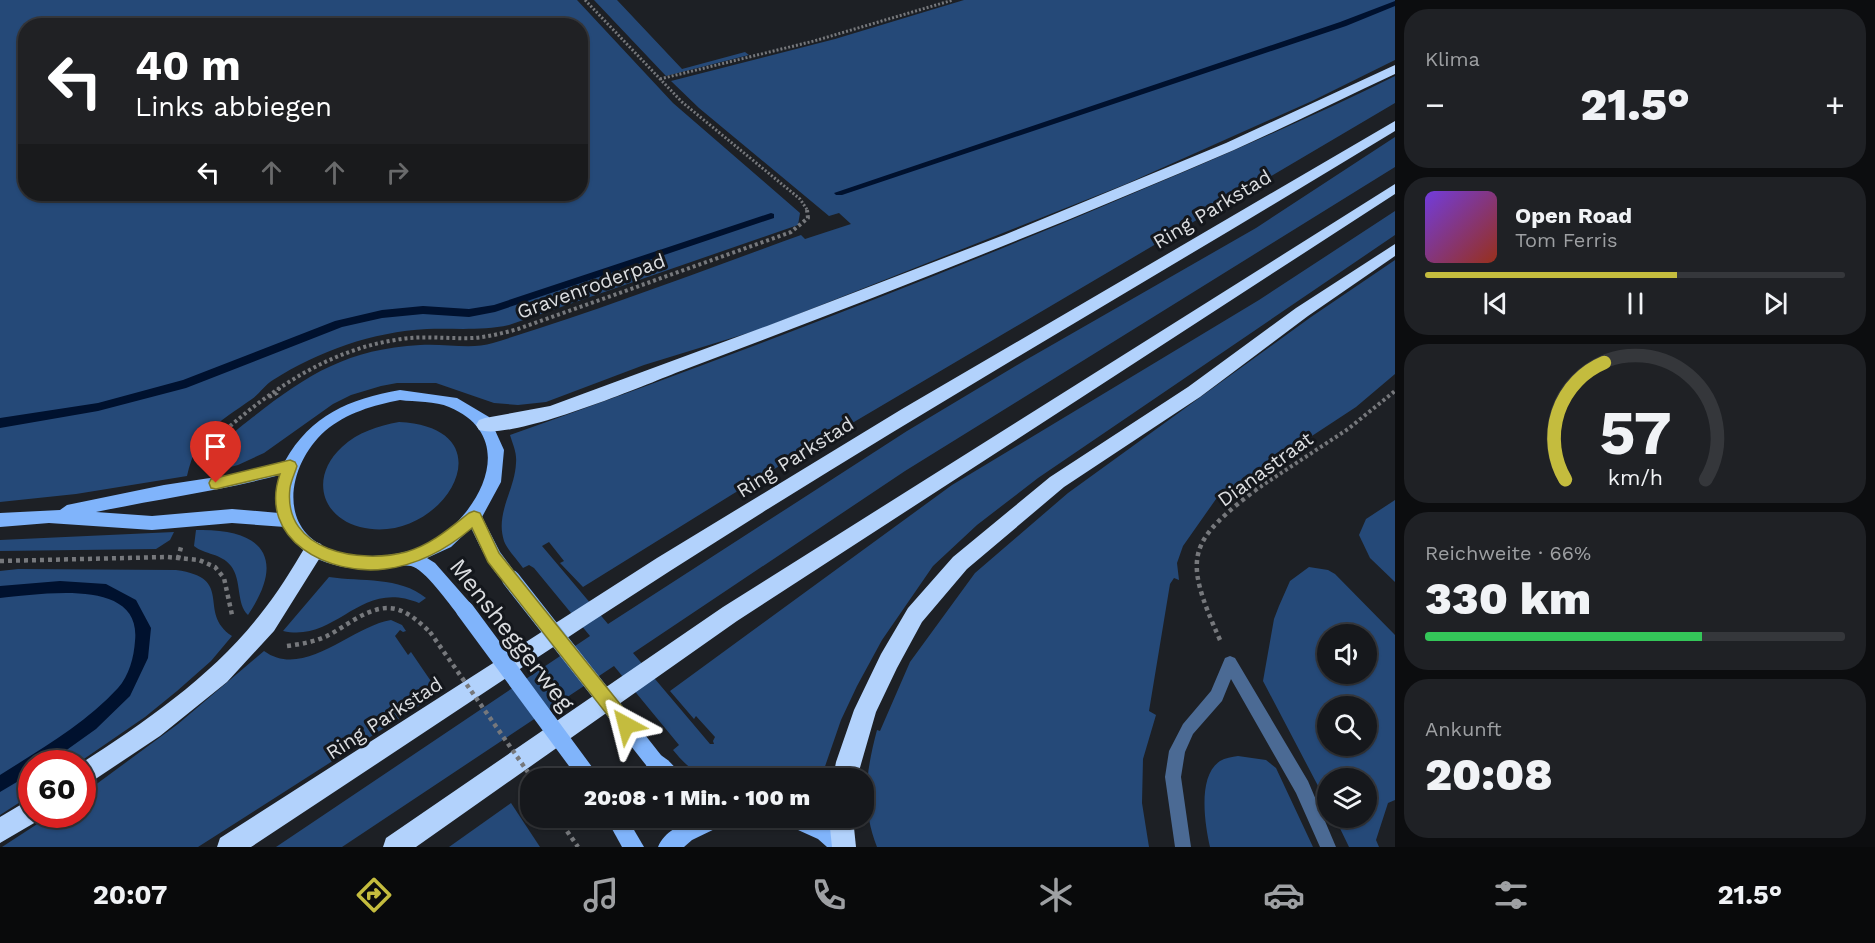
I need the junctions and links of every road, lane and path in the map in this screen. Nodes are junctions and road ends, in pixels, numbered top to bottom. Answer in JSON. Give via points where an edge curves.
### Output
{"nodes":[{"id":1,"x":585,"y":0,"type":"edge"},
{"id":2,"x":953,"y":0,"type":"edge"},
{"id":3,"x":1395,"y":69,"type":"edge"},
{"id":4,"x":659,"y":80,"type":"junction"},
{"id":5,"x":1395,"y":125,"type":"edge"},
{"id":6,"x":1395,"y":188,"type":"edge"},
{"id":7,"x":1395,"y":249,"type":"edge"},
{"id":8,"x":1395,"y":391,"type":"edge"},
{"id":9,"x":485,"y":425,"type":"junction"},
{"id":10,"x":290,"y":466,"type":"junction"},
{"id":11,"x":196,"y":487,"type":"junction"},
{"id":12,"x":49,"y":516,"type":"junction"},
{"id":13,"x":474,"y":518,"type":"junction"},
{"id":14,"x":0,"y":520,"type":"edge"},
{"id":15,"x":288,"y":520,"type":"junction"},
{"id":16,"x":187,"y":521,"type":"junction"},
{"id":17,"x":314,"y":550,"type":"junction"},
{"id":18,"x":412,"y":557,"type":"junction"},
{"id":19,"x":0,"y":561,"type":"edge"},
{"id":20,"x":430,"y":632,"type":"dead end"},
{"id":21,"x":1230,"y":663,"type":"junction"},
{"id":22,"x":96,"y":767,"type":"edge"},
{"id":23,"x":525,"y":768,"type":"edge"},
{"id":24,"x":582,"y":768,"type":"edge"},
{"id":25,"x":661,"y":768,"type":"edge"},
{"id":26,"x":847,"y":768,"type":"edge"},
{"id":27,"x":18,"y":819,"type":"edge"},
{"id":28,"x":566,"y":828,"type":"edge"},
{"id":29,"x":622,"y":828,"type":"edge"},
{"id":30,"x":695,"y":828,"type":"edge"},
{"id":31,"x":816,"y":828,"type":"edge"},
{"id":32,"x":842,"y":828,"type":"edge"},
{"id":33,"x":0,"y":831,"type":"edge"},
{"id":34,"x":229,"y":847,"type":"edge"},
{"id":35,"x":395,"y":847,"type":"edge"},
{"id":36,"x":578,"y":847,"type":"edge"},
{"id":37,"x":634,"y":847,"type":"edge"},
{"id":38,"x":668,"y":847,"type":"edge"},
{"id":39,"x":844,"y":847,"type":"edge"},
{"id":40,"x":1183,"y":847,"type":"edge"},
{"id":41,"x":1328,"y":847,"type":"edge"}],
"edges":[{"from":1,"to":4,"type":"path","name":"Gravenroderpad"},
{"from":2,"to":4,"type":"path","via":[[797,46]]},
{"from":3,"to":9,"type":"highway","via":[[1231,146],[1009,238],[552,412]]},
{"from":4,"to":11,"type":"path","name":"Gravenroderpad","via":[[800,199],[808,218],[790,232],[518,329],[480,338],[419,337],[361,347],[320,362],[280,385],[277,393],[261,400],[210,446],[201,463]]},
{"from":5,"to":34,"type":"highway","name":"Ring Parkstad","via":[[664,564]]},
{"from":6,"to":35,"type":"highway","via":[[730,614]]},
{"from":7,"to":26,"type":"highway","via":[[1194,392],[1058,482],[960,563],[915,615],[889,661],[865,710]]},
{"from":8,"to":21,"type":"path","name":"Dianastraat","via":[[1351,427],[1248,495],[1206,537],[1196,555],[1194,579]]},
{"from":9,"to":10,"type":"main road","via":[[473,413],[440,398],[421,395],[378,399],[348,410],[321,427]]},
{"from":9,"to":13,"type":"main road","via":[[497,452],[497,468],[494,485]]},
{"from":10,"to":11,"type":"main road"},
{"from":10,"to":15,"type":"main road","via":[[283,487]]},
{"from":11,"to":12,"type":"main road"},
{"from":12,"to":14,"type":"main road"},
{"from":12,"to":16,"type":"main road","via":[[152,523]]},
{"from":13,"to":18,"type":"main road","via":[[443,542]]},
{"from":13,"to":25,"type":"main road","name":"Mensheggerweg","bridge":true,"via":[[494,557]]},
{"from":15,"to":16,"type":"main road","via":[[232,516]]},
{"from":15,"to":17,"type":"main road"},
{"from":16,"to":19,"type":"path","via":[[178,559]]},
{"from":17,"to":18,"type":"main road","via":[[334,559],[359,563]]},
{"from":17,"to":22,"type":"highway","via":[[258,635],[167,716]]},
{"from":18,"to":24,"type":"main road","name":"Mensheggerweg","bridge":true,"via":[[429,568],[465,610]]},
{"from":20,"to":23,"type":"path","bridge":true},
{"from":21,"to":40,"type":"street","via":[[1217,696],[1188,729],[1177,751],[1173,777]]},
{"from":21,"to":41,"type":"street","via":[[1302,787]]},
{"from":27,"to":33,"type":"highway"},
{"from":28,"to":36,"type":"path"},
{"from":29,"to":37,"type":"main road"},
{"from":30,"to":38,"type":"main road"},
{"from":31,"to":39,"type":"main road"},
{"from":32,"to":39,"type":"highway"}]}
